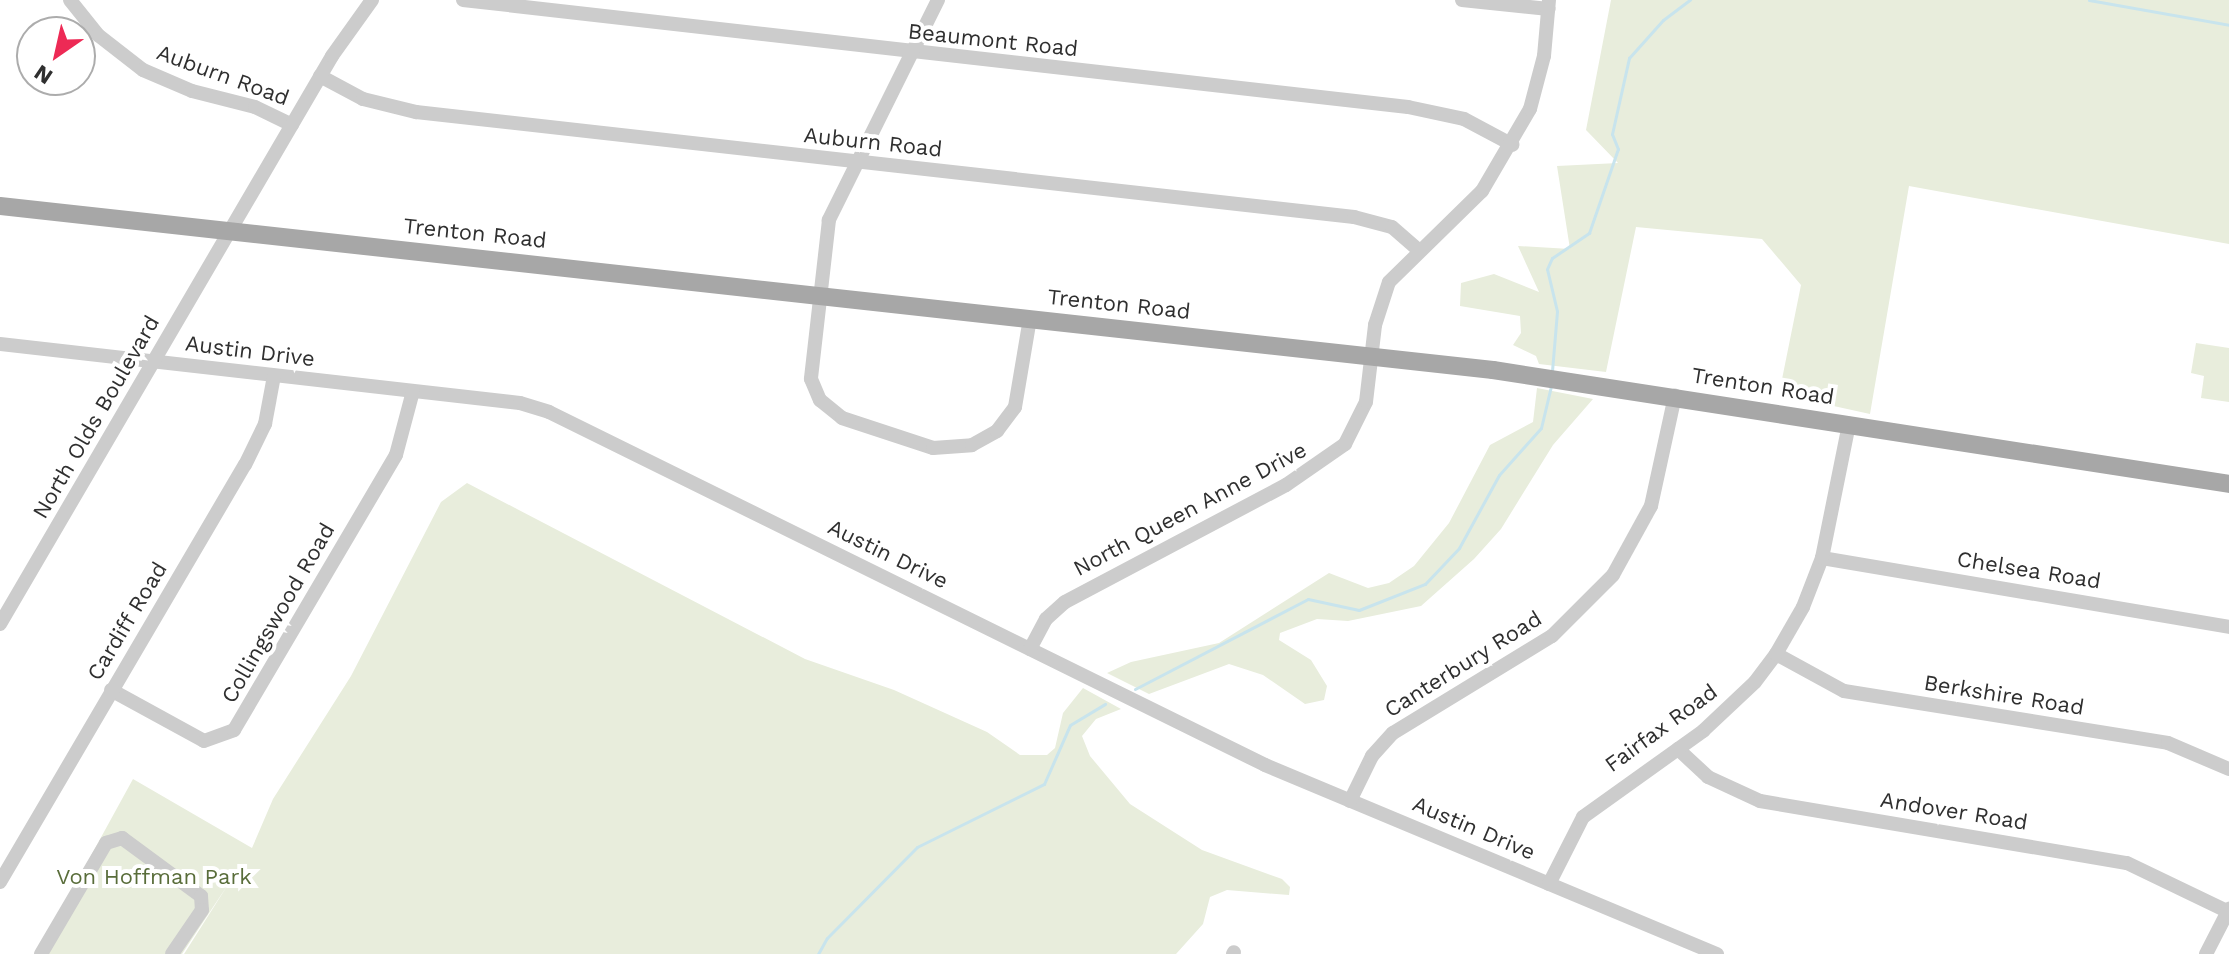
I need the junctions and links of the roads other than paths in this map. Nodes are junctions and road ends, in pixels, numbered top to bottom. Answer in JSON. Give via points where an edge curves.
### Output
{"nodes":[{"id":1,"x":70,"y":0,"type":"edge"},
{"id":2,"x":372,"y":0,"type":"edge"},
{"id":3,"x":463,"y":0,"type":"edge"},
{"id":4,"x":938,"y":0,"type":"edge"},
{"id":5,"x":1462,"y":0,"type":"edge"},
{"id":6,"x":1549,"y":4,"type":"edge"},
{"id":7,"x":913,"y":54,"type":"junction"},
{"id":8,"x":320,"y":76,"type":"junction"},
{"id":9,"x":292,"y":125,"type":"junction"},
{"id":10,"x":1513,"y":145,"type":"junction"},
{"id":11,"x":855,"y":162,"type":"junction"},
{"id":12,"x":0,"y":206,"type":"edge"},
{"id":13,"x":230,"y":232,"type":"junction"},
{"id":14,"x":1418,"y":250,"type":"junction"},
{"id":15,"x":818,"y":295,"type":"junction"},
{"id":16,"x":1030,"y":318,"type":"junction"},
{"id":17,"x":1,"y":345,"type":"edge"},
{"id":18,"x":1373,"y":356,"type":"junction"},
{"id":19,"x":154,"y":362,"type":"junction"},
{"id":20,"x":274,"y":376,"type":"junction"},
{"id":21,"x":413,"y":391,"type":"junction"},
{"id":22,"x":1675,"y":396,"type":"junction"},
{"id":23,"x":1849,"y":424,"type":"junction"},
{"id":24,"x":2229,"y":484,"type":"edge"},
{"id":25,"x":1822,"y":558,"type":"junction"},
{"id":26,"x":0,"y":624,"type":"edge"},
{"id":27,"x":2229,"y":627,"type":"edge"},
{"id":28,"x":1030,"y":649,"type":"junction"},
{"id":29,"x":1776,"y":654,"type":"junction"},
{"id":30,"x":111,"y":690,"type":"junction"},
{"id":31,"x":1678,"y":749,"type":"junction"},
{"id":32,"x":2229,"y":769,"type":"edge"},
{"id":33,"x":1350,"y":801,"type":"junction"},
{"id":34,"x":0,"y":882,"type":"edge"},
{"id":35,"x":1549,"y":884,"type":"junction"},
{"id":36,"x":2229,"y":911,"type":"edge"},
{"id":37,"x":41,"y":954,"type":"edge"},
{"id":38,"x":172,"y":954,"type":"edge"},
{"id":39,"x":1717,"y":954,"type":"edge"},
{"id":40,"x":2206,"y":954,"type":"edge"}],
"edges":[{"from":1,"to":9,"type":"street","name":"Auburn Road","via":[[98,35],[143,70],[192,91],[255,107]]},
{"from":2,"to":8,"type":"street","name":"North Olds Boulevard"},
{"from":3,"to":7,"type":"street","name":"Beaumont Road"},
{"from":4,"to":7,"type":"street"},
{"from":5,"to":6,"type":"street"},
{"from":6,"to":10,"type":"street","name":"North Queen Anne Drive","via":[[1537,87]]},
{"from":7,"to":10,"type":"street","name":"Beaumont Road","via":[[1432,111],[1464,119]]},
{"from":7,"to":11,"type":"street"},
{"from":8,"to":9,"type":"street","name":"North Olds Boulevard"},
{"from":8,"to":11,"type":"street","name":"Auburn Road","via":[[363,99],[416,112]]},
{"from":9,"to":13,"type":"street","name":"North Olds Boulevard"},
{"from":10,"to":14,"type":"street","name":"North Queen Anne Drive","via":[[1475,199]]},
{"from":11,"to":14,"type":"street","name":"Auburn Road","via":[[1376,220]]},
{"from":11,"to":15,"type":"street","via":[[829,220]]},
{"from":12,"to":13,"type":"main road","name":"Trenton Road"},
{"from":13,"to":15,"type":"main road","name":"Trenton Road"},
{"from":13,"to":19,"type":"street","name":"North Olds Boulevard"},
{"from":14,"to":18,"type":"street","name":"North Queen Anne Drive","via":[[1396,271],[1381,298]]},
{"from":15,"to":16,"type":"main road","name":"Trenton Road"},
{"from":15,"to":16,"type":"street","via":[[809,367],[820,400],[842,418],[933,448],[983,441],[1009,417],[1022,384]]},
{"from":16,"to":18,"type":"main road","name":"Trenton Road"},
{"from":17,"to":19,"type":"street","name":"Austin Drive"},
{"from":18,"to":22,"type":"main road","name":"Trenton Road"},
{"from":18,"to":28,"type":"street","name":"North Queen Anne Drive","via":[[1359,422],[1330,458],[1065,602],[1046,619]]},
{"from":19,"to":20,"type":"street","name":"Austin Drive"},
{"from":19,"to":26,"type":"street","name":"North Olds Boulevard"},
{"from":20,"to":21,"type":"street","name":"Austin Drive"},
{"from":20,"to":30,"type":"street","name":"Cardiff Road","via":[[257,442]]},
{"from":21,"to":28,"type":"street","name":"Austin Drive","via":[[520,403],[549,412]]},
{"from":21,"to":30,"type":"street","name":"Collingswood Road","via":[[396,455],[234,730],[204,741]]},
{"from":22,"to":23,"type":"main road","name":"Trenton Road"},
{"from":22,"to":33,"type":"street","name":"Canterbury Road","via":[[1651,506],[1613,575],[1552,636],[1393,733],[1372,756]]},
{"from":23,"to":24,"type":"main road","name":"Trenton Road"},
{"from":23,"to":25,"type":"street","name":"Fairfax Road"},
{"from":25,"to":27,"type":"street","name":"Chelsea Road"},
{"from":25,"to":29,"type":"street","name":"Fairfax Road","via":[[1803,607]]},
{"from":28,"to":33,"type":"street","name":"Austin Drive"},
{"from":29,"to":31,"type":"street","name":"Fairfax Road","via":[[1732,704]]},
{"from":29,"to":32,"type":"street","name":"Berkshire Road","via":[[1844,691],[2168,743]]},
{"from":30,"to":34,"type":"street","name":"Cardiff Road"},
{"from":31,"to":35,"type":"street","name":"Fairfax Road","via":[[1583,817]]},
{"from":31,"to":36,"type":"street","name":"Andover Road","via":[[1708,777],[1760,801],[2127,863]]},
{"from":33,"to":35,"type":"street","name":"Austin Drive"},
{"from":35,"to":39,"type":"street","name":"Austin Drive"},
{"from":36,"to":40,"type":"street"},
{"from":37,"to":38,"type":"street","via":[[106,843],[122,838],[201,896],[202,910]]}]}
